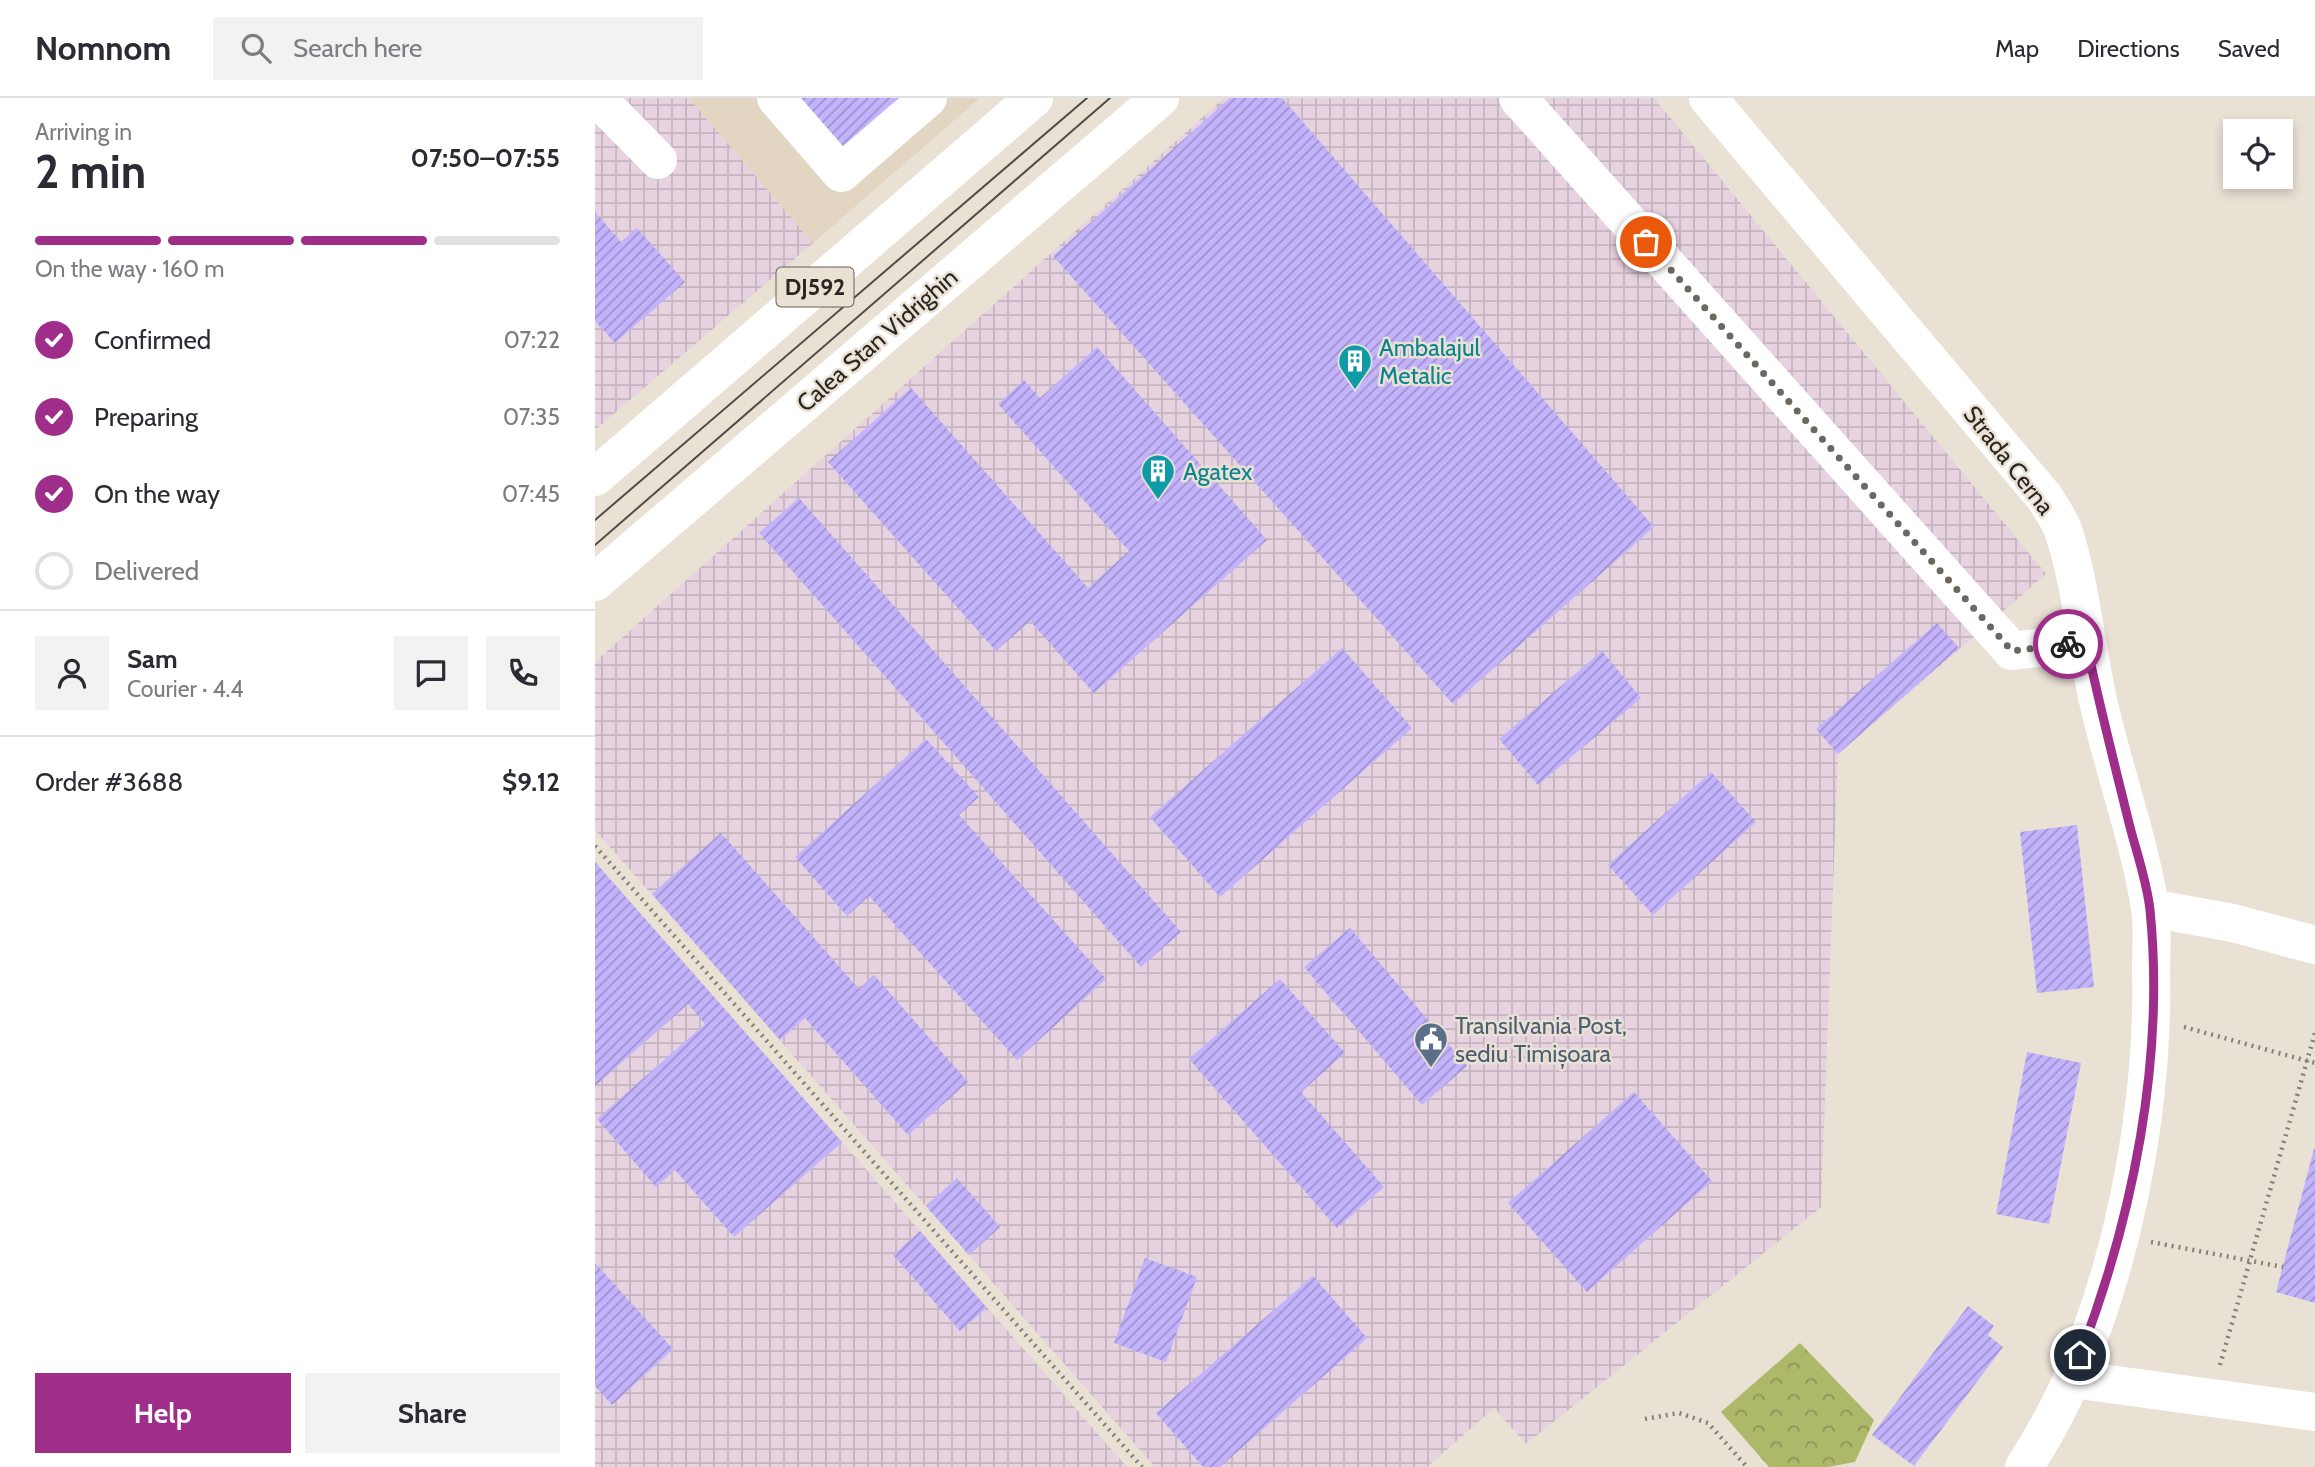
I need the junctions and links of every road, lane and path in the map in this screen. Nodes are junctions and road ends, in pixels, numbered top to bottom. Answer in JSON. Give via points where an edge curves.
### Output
{"nodes":[{"id":1,"x":597,"y":98,"type":"edge"},
{"id":2,"x":776,"y":98,"type":"edge"},
{"id":3,"x":928,"y":98,"type":"edge"},
{"id":4,"x":1034,"y":98,"type":"edge"},
{"id":5,"x":1160,"y":98,"type":"edge"},
{"id":6,"x":1518,"y":98,"type":"edge"},
{"id":7,"x":1708,"y":98,"type":"edge"},
{"id":8,"x":658,"y":160,"type":"dead end"},
{"id":9,"x":595,"y":477,"type":"edge"},
{"id":10,"x":595,"y":582,"type":"edge"},
{"id":11,"x":2086,"y":642,"type":"junction"},
{"id":12,"x":595,"y":846,"type":"edge"},
{"id":13,"x":2150,"y":908,"type":"junction"},
{"id":14,"x":2315,"y":945,"type":"edge"},
{"id":15,"x":2153,"y":1018,"type":"junction"},
{"id":16,"x":2315,"y":1033,"type":"edge"},
{"id":17,"x":2307,"y":1060,"type":"junction"},
{"id":18,"x":2315,"y":1063,"type":"edge"},
{"id":19,"x":2120,"y":1235,"type":"junction"},
{"id":20,"x":2250,"y":1261,"type":"junction"},
{"id":21,"x":2283,"y":1267,"type":"dead end"},
{"id":22,"x":2072,"y":1379,"type":"junction"},
{"id":23,"x":2211,"y":1398,"type":"junction"},
{"id":24,"x":2315,"y":1412,"type":"edge"},
{"id":25,"x":1644,"y":1419,"type":"dead end"},
{"id":26,"x":1142,"y":1467,"type":"edge"},
{"id":27,"x":1747,"y":1467,"type":"edge"},
{"id":28,"x":2024,"y":1467,"type":"edge"}],
"edges":[{"from":1,"to":8,"type":"street"},
{"from":2,"to":3,"type":"street","via":[[841,173]]},
{"from":4,"to":9,"type":"street","number":"DJ592"},
{"from":5,"to":10,"type":"street","name":"Calea Stan Vidrighin"},
{"from":6,"to":11,"type":"street","via":[[2012,651]]},
{"from":7,"to":11,"type":"street","name":"Strada Cerna","via":[[2045,498],[2062,529]]},
{"from":11,"to":13,"type":"street","name":"Strada Cerna"},
{"from":12,"to":26,"type":"path"},
{"from":13,"to":14,"type":"street","via":[[2233,923]]},
{"from":13,"to":15,"type":"street","name":"Strada Cerna"},
{"from":15,"to":17,"type":"path"},
{"from":15,"to":19,"type":"street","name":"Strada Cerna","via":[[2139,1149]]},
{"from":16,"to":17,"type":"path"},
{"from":17,"to":18,"type":"path"},
{"from":17,"to":20,"type":"path"},
{"from":19,"to":20,"type":"path"},
{"from":19,"to":22,"type":"street","name":"Strada Cerna"},
{"from":20,"to":21,"type":"path"},
{"from":20,"to":23,"type":"path"},
{"from":22,"to":23,"type":"street"},
{"from":22,"to":28,"type":"street","name":"Strada Cerna"},
{"from":23,"to":24,"type":"street"},
{"from":25,"to":27,"type":"path","via":[[1679,1413],[1708,1423]]}]}
